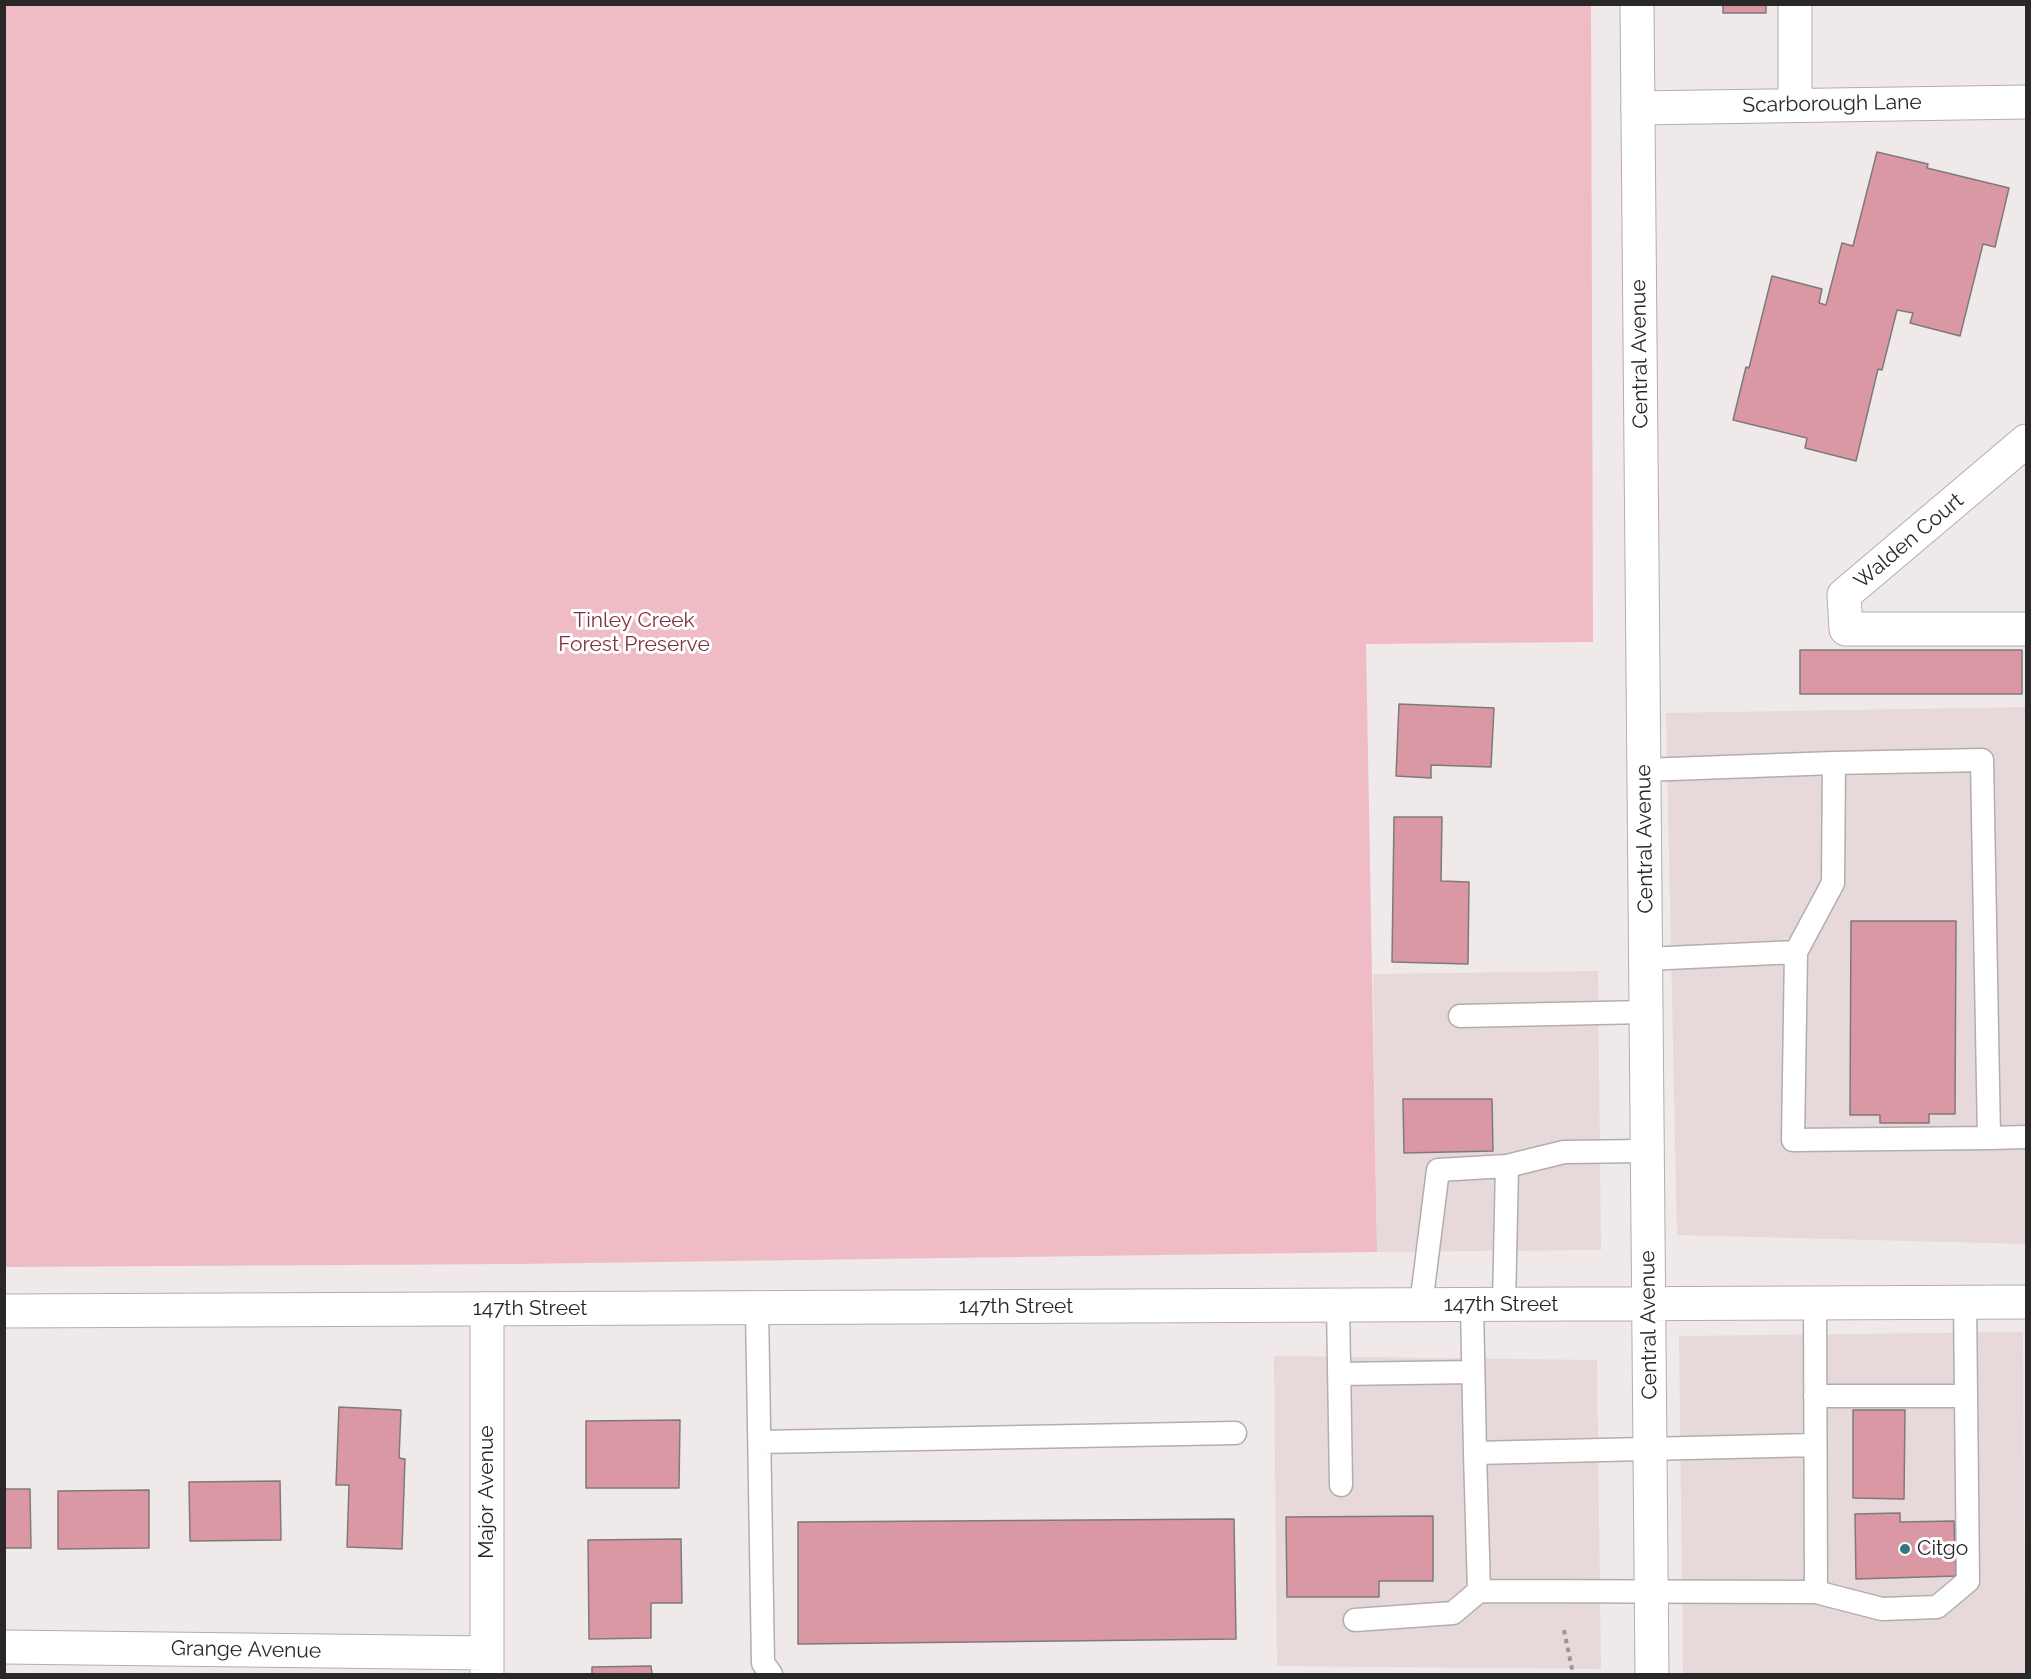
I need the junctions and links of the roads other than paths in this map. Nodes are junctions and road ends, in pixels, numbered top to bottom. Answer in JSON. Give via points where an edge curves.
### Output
{"nodes":[{"id":1,"x":1637,"y":4,"type":"edge"},
{"id":2,"x":1795,"y":4,"type":"edge"},
{"id":3,"x":2026,"y":102,"type":"edge"},
{"id":4,"x":1796,"y":105,"type":"junction"},
{"id":5,"x":1638,"y":108,"type":"junction"},
{"id":6,"x":2026,"y":441,"type":"edge"},
{"id":7,"x":2026,"y":628,"type":"edge"},
{"id":8,"x":1834,"y":763,"type":"junction"},
{"id":9,"x":1644,"y":770,"type":"junction"},
{"id":10,"x":1796,"y":952,"type":"junction"},
{"id":11,"x":1646,"y":959,"type":"junction"},
{"id":12,"x":1646,"y":1012,"type":"junction"},
{"id":13,"x":1460,"y":1016,"type":"dead end"},
{"id":14,"x":2026,"y":1137,"type":"edge"},
{"id":15,"x":1989,"y":1138,"type":"junction"},
{"id":16,"x":1647,"y":1151,"type":"junction"},
{"id":17,"x":1506,"y":1166,"type":"junction"},
{"id":18,"x":1965,"y":1302,"type":"junction"},
{"id":19,"x":2026,"y":1302,"type":"edge"},
{"id":20,"x":1815,"y":1303,"type":"junction"},
{"id":21,"x":1649,"y":1304,"type":"junction"},
{"id":22,"x":1338,"y":1305,"type":"junction"},
{"id":23,"x":1421,"y":1305,"type":"junction"},
{"id":24,"x":1472,"y":1305,"type":"junction"},
{"id":25,"x":1504,"y":1305,"type":"junction"},
{"id":26,"x":757,"y":1308,"type":"junction"},
{"id":27,"x":487,"y":1310,"type":"junction"},
{"id":28,"x":4,"y":1311,"type":"edge"},
{"id":29,"x":1473,"y":1372,"type":"junction"},
{"id":30,"x":1340,"y":1374,"type":"junction"},
{"id":31,"x":1815,"y":1396,"type":"junction"},
{"id":32,"x":1966,"y":1396,"type":"junction"},
{"id":33,"x":1235,"y":1433,"type":"dead end"},
{"id":34,"x":760,"y":1442,"type":"junction"},
{"id":35,"x":1815,"y":1446,"type":"junction"},
{"id":36,"x":1650,"y":1450,"type":"junction"},
{"id":37,"x":1475,"y":1453,"type":"junction"},
{"id":38,"x":1341,"y":1485,"type":"dead end"},
{"id":39,"x":1479,"y":1591,"type":"junction"},
{"id":40,"x":1651,"y":1591,"type":"junction"},
{"id":41,"x":1816,"y":1592,"type":"junction"},
{"id":42,"x":1355,"y":1620,"type":"dead end"},
{"id":43,"x":4,"y":1647,"type":"edge"},
{"id":44,"x":487,"y":1664,"type":"edge"},
{"id":45,"x":771,"y":1674,"type":"edge"},
{"id":46,"x":1652,"y":1674,"type":"edge"}],
"edges":[{"from":1,"to":5,"type":"street","name":"Central Avenue"},
{"from":2,"to":4,"type":"street"},
{"from":3,"to":4,"type":"street","name":"Scarborough Lane"},
{"from":4,"to":5,"type":"street","name":"Scarborough Lane"},
{"from":5,"to":9,"type":"street","name":"Central Avenue"},
{"from":6,"to":7,"type":"street","name":"Walden Court","via":[[1844,595],[1846,629]]},
{"from":8,"to":9,"type":"lane"},
{"from":8,"to":10,"type":"lane","via":[[1833,883]]},
{"from":8,"to":15,"type":"lane","via":[[1982,760]]},
{"from":9,"to":11,"type":"street","name":"Central Avenue"},
{"from":10,"to":11,"type":"lane"},
{"from":10,"to":15,"type":"lane","via":[[1793,1140]]},
{"from":11,"to":12,"type":"street","name":"Central Avenue"},
{"from":12,"to":13,"type":"lane"},
{"from":12,"to":16,"type":"street","name":"Central Avenue"},
{"from":14,"to":15,"type":"lane"},
{"from":16,"to":17,"type":"lane","via":[[1564,1152]]},
{"from":16,"to":21,"type":"street","name":"Central Avenue"},
{"from":17,"to":23,"type":"lane","via":[[1438,1170]]},
{"from":17,"to":25,"type":"lane"},
{"from":18,"to":19,"type":"street","name":"147th Street"},
{"from":18,"to":20,"type":"street","name":"147th Street"},
{"from":18,"to":32,"type":"lane"},
{"from":20,"to":21,"type":"street","name":"147th Street"},
{"from":20,"to":31,"type":"lane"},
{"from":21,"to":25,"type":"street","name":"147th Street"},
{"from":21,"to":36,"type":"street","name":"Central Avenue"},
{"from":22,"to":23,"type":"street","name":"147th Street"},
{"from":22,"to":26,"type":"street","name":"147th Street"},
{"from":22,"to":30,"type":"lane"},
{"from":23,"to":24,"type":"street","name":"147th Street"},
{"from":24,"to":25,"type":"street","name":"147th Street"},
{"from":24,"to":29,"type":"lane"},
{"from":26,"to":27,"type":"street","name":"147th Street"},
{"from":26,"to":34,"type":"lane"},
{"from":27,"to":28,"type":"street","name":"147th Street"},
{"from":27,"to":44,"type":"street","name":"Major Avenue"},
{"from":29,"to":30,"type":"lane"},
{"from":29,"to":37,"type":"lane"},
{"from":30,"to":38,"type":"lane"},
{"from":31,"to":32,"type":"lane"},
{"from":31,"to":35,"type":"lane"},
{"from":32,"to":41,"type":"lane","via":[[1968,1581],[1937,1607],[1882,1609]]},
{"from":33,"to":34,"type":"lane"},
{"from":34,"to":45,"type":"lane","via":[[764,1663]]},
{"from":35,"to":36,"type":"lane"},
{"from":35,"to":41,"type":"lane"},
{"from":36,"to":37,"type":"lane"},
{"from":36,"to":40,"type":"street","name":"Central Avenue"},
{"from":37,"to":39,"type":"lane"},
{"from":39,"to":40,"type":"lane"},
{"from":39,"to":42,"type":"lane","via":[[1453,1613]]},
{"from":40,"to":41,"type":"lane"},
{"from":40,"to":46,"type":"street","name":"Central Avenue"},
{"from":43,"to":44,"type":"street","name":"Grange Avenue"}]}
